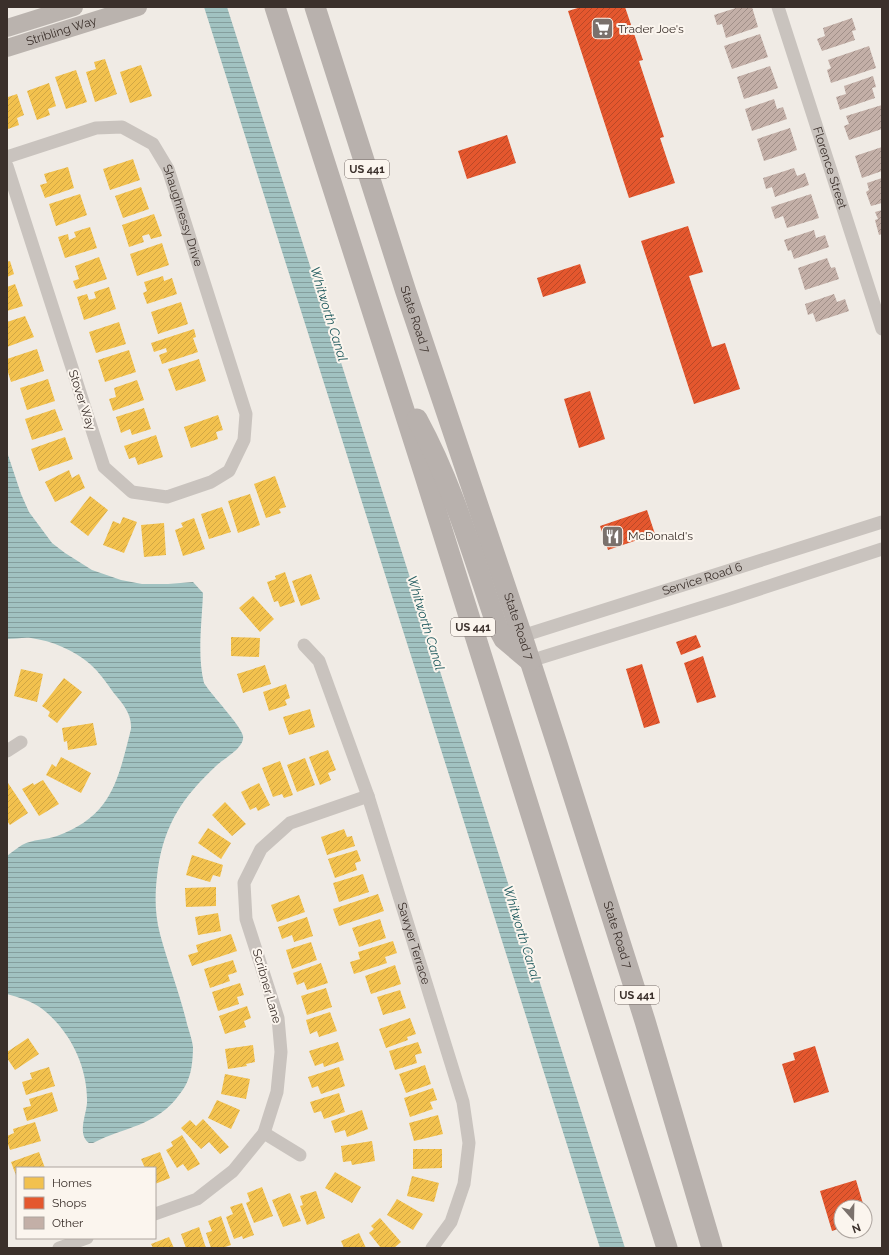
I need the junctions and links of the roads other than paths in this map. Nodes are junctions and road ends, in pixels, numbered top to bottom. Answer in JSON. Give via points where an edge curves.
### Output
{"nodes":[{"id":1,"x":74,"y":7,"type":"edge"},
{"id":2,"x":138,"y":7,"type":"edge"},
{"id":3,"x":275,"y":7,"type":"edge"},
{"id":4,"x":315,"y":7,"type":"edge"},
{"id":5,"x":778,"y":7,"type":"edge"},
{"id":6,"x":7,"y":28,"type":"edge"},
{"id":7,"x":7,"y":48,"type":"edge"},
{"id":8,"x":7,"y":157,"type":"edge"},
{"id":9,"x":7,"y":166,"type":"edge"},
{"id":10,"x":882,"y":329,"type":"edge"},
{"id":11,"x":394,"y":377,"type":"junction"},
{"id":12,"x":244,"y":440,"type":"joint"},
{"id":13,"x":882,"y":522,"type":"edge"},
{"id":14,"x":882,"y":549,"type":"edge"},
{"id":15,"x":522,"y":636,"type":"junction"},
{"id":16,"x":304,"y":645,"type":"dead end"},
{"id":17,"x":530,"y":661,"type":"junction"},
{"id":18,"x":21,"y":742,"type":"dead end"},
{"id":19,"x":7,"y":751,"type":"edge"},
{"id":20,"x":368,"y":796,"type":"junction"},
{"id":21,"x":264,"y":1133,"type":"junction"},
{"id":22,"x":300,"y":1155,"type":"dead end"},
{"id":23,"x":156,"y":1214,"type":"edge"},
{"id":24,"x":84,"y":1239,"type":"edge"},
{"id":25,"x":59,"y":1248,"type":"edge"},
{"id":26,"x":432,"y":1248,"type":"edge"},
{"id":27,"x":667,"y":1248,"type":"edge"},
{"id":28,"x":712,"y":1248,"type":"edge"}],
"edges":[{"from":1,"to":6,"type":"street","name":"Stribling Way"},
{"from":2,"to":7,"type":"street","name":"Stribling Way"},
{"from":3,"to":11,"type":"main road","number":"US 441"},
{"from":4,"to":15,"type":"main road","name":"State Road 7","number":"US 441","via":[[406,292]]},
{"from":5,"to":10,"type":"street","name":"Florence Street"},
{"from":8,"to":12,"type":"street","name":"Shaughnessy Drive","via":[[96,128],[122,127],[153,144],[168,169],[246,414]]},
{"from":9,"to":12,"type":"street","name":"Stover Way","via":[[104,467],[132,492],[167,497],[211,482],[230,471]]},
{"from":11,"to":17,"type":"main road","via":[[432,447],[447,482],[497,626],[504,639]]},
{"from":11,"to":27,"type":"main road","number":"US 441"},
{"from":13,"to":15,"type":"street","name":"Service Road 6"},
{"from":14,"to":17,"type":"street"},
{"from":15,"to":17,"type":"main road","name":"State Road 7","number":"US 441"},
{"from":16,"to":20,"type":"street","name":"Sawyer Terrace","via":[[319,662]]},
{"from":17,"to":28,"type":"main road","name":"State Road 7","number":"US 441","via":[[646,1021]]},
{"from":18,"to":19,"type":"street"},
{"from":20,"to":21,"type":"street","name":"Scribner Lane","via":[[290,823],[261,849],[244,883],[246,919],[278,1018],[281,1052],[277,1092]]},
{"from":20,"to":26,"type":"street","name":"Sawyer Terrace","via":[[463,1102],[469,1143],[464,1184],[451,1222]]},
{"from":21,"to":22,"type":"street"},
{"from":21,"to":23,"type":"street","name":"Scribner Lane","via":[[233,1171],[197,1199]]},
{"from":24,"to":25,"type":"street"}]}
